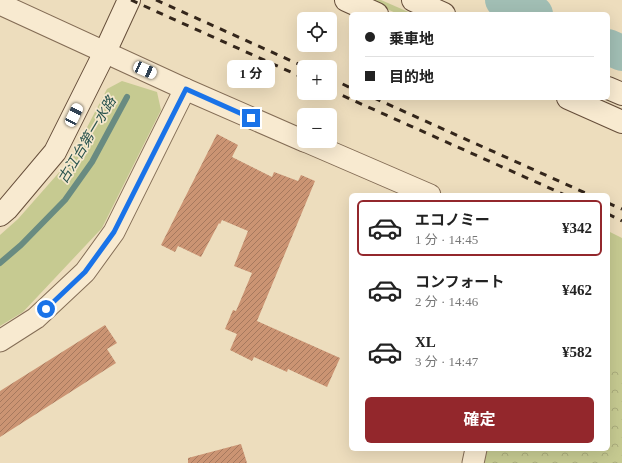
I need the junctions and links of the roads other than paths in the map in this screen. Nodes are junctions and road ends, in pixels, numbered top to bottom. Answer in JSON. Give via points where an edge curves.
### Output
{"nodes":[{"id":1,"x":128,"y":0,"type":"edge"},
{"id":2,"x":346,"y":0,"type":"edge"},
{"id":3,"x":413,"y":0,"type":"edge"},
{"id":4,"x":0,"y":4,"type":"edge"},
{"id":5,"x":373,"y":12,"type":"edge"},
{"id":6,"x":440,"y":12,"type":"edge"},
{"id":7,"x":105,"y":52,"type":"junction"},
{"id":8,"x":186,"y":89,"type":"junction"},
{"id":9,"x":610,"y":89,"type":"edge"},
{"id":10,"x":622,"y":94,"type":"edge"},
{"id":11,"x":572,"y":100,"type":"edge"},
{"id":12,"x":622,"y":122,"type":"edge"},
{"id":13,"x":297,"y":138,"type":"edge"},
{"id":14,"x":321,"y":148,"type":"edge"},
{"id":15,"x":425,"y":193,"type":"edge"},
{"id":16,"x":0,"y":214,"type":"edge"},
{"id":17,"x":0,"y":341,"type":"edge"},
{"id":18,"x":476,"y":451,"type":"edge"},
{"id":19,"x":473,"y":463,"type":"edge"}],
"edges":[{"from":1,"to":7,"type":"street"},
{"from":2,"to":5,"type":"street"},
{"from":3,"to":6,"type":"street"},
{"from":4,"to":7,"type":"street"},
{"from":7,"to":8,"type":"street"},
{"from":7,"to":16,"type":"street","via":[[55,152]]},
{"from":8,"to":13,"type":"street"},
{"from":8,"to":17,"type":"street","via":[[114,232],[85,272],[36,318]]},
{"from":9,"to":10,"type":"street"},
{"from":11,"to":12,"type":"street"},
{"from":14,"to":15,"type":"street"},
{"from":18,"to":19,"type":"street"}]}
